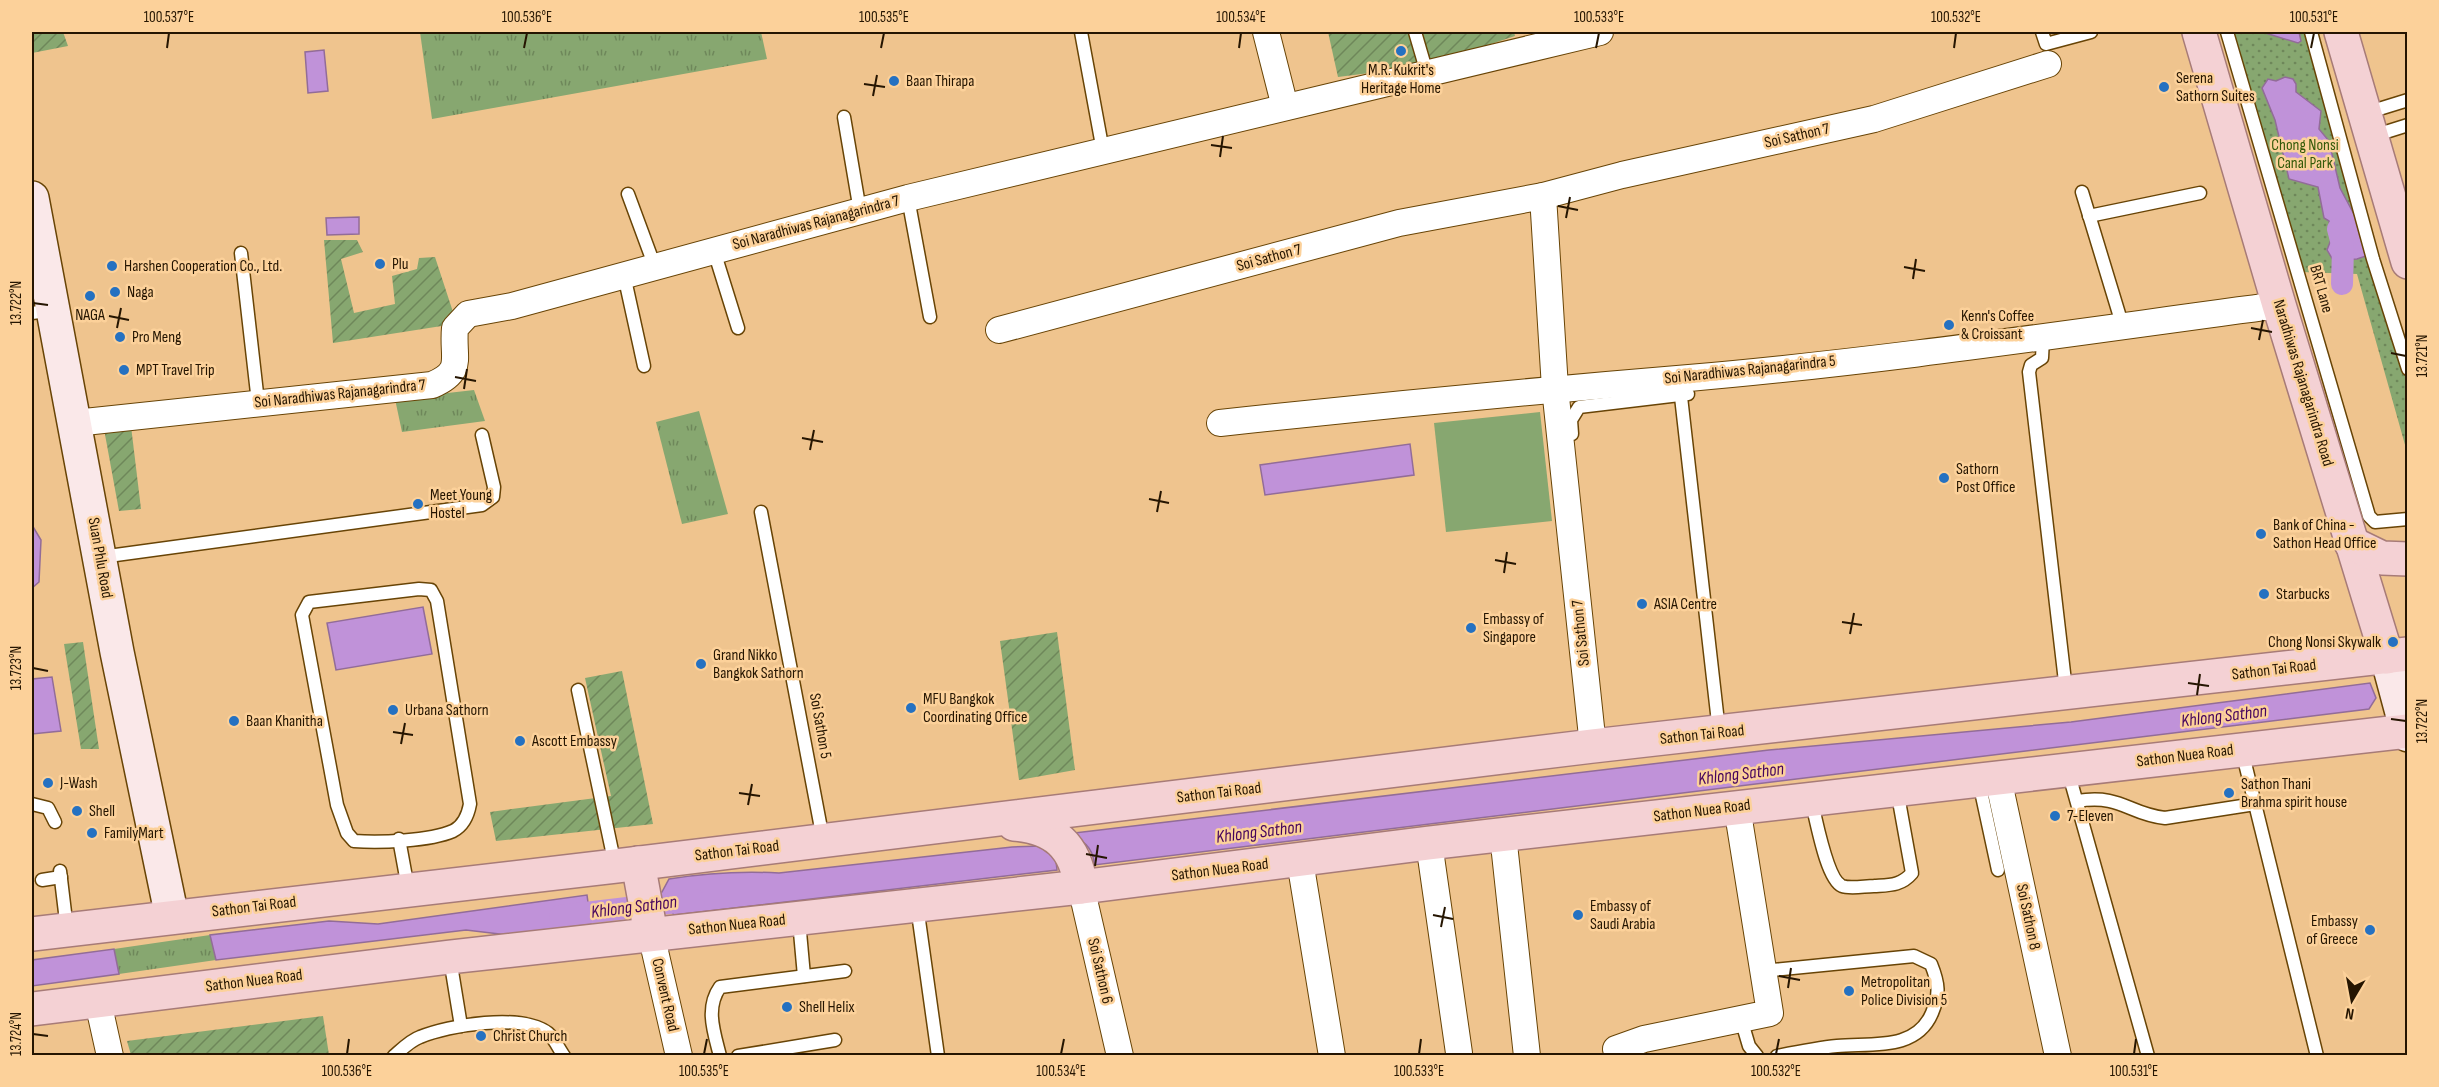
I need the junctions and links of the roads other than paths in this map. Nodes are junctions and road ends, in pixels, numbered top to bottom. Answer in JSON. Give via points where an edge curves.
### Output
{"nodes":[{"id":1,"x":1081,"y":32,"type":"edge"},
{"id":2,"x":1266,"y":32,"type":"edge"},
{"id":3,"x":1415,"y":32,"type":"edge"},
{"id":4,"x":1600,"y":32,"type":"edge"},
{"id":5,"x":2042,"y":32,"type":"edge"},
{"id":6,"x":2091,"y":32,"type":"edge"},
{"id":7,"x":2199,"y":32,"type":"edge"},
{"id":8,"x":2227,"y":32,"type":"edge"},
{"id":9,"x":2311,"y":32,"type":"edge"},
{"id":10,"x":2341,"y":32,"type":"edge"},
{"id":11,"x":1506,"y":43,"type":"edge"},
{"id":12,"x":2048,"y":64,"type":"dead end"},
{"id":13,"x":1427,"y":73,"type":"junction"},
{"id":14,"x":2408,"y":100,"type":"edge"},
{"id":15,"x":1285,"y":107,"type":"junction"},
{"id":16,"x":844,"y":117,"type":"dead end"},
{"id":17,"x":2368,"y":125,"type":"junction"},
{"id":18,"x":2408,"y":125,"type":"edge"},
{"id":19,"x":1103,"y":151,"type":"junction"},
{"id":20,"x":2082,"y":192,"type":"dead end"},
{"id":21,"x":2200,"y":193,"type":"dead end"},
{"id":22,"x":628,"y":194,"type":"dead end"},
{"id":23,"x":1543,"y":196,"type":"junction"},
{"id":24,"x":32,"y":198,"type":"edge"},
{"id":25,"x":908,"y":198,"type":"junction"},
{"id":26,"x":861,"y":211,"type":"junction"},
{"id":27,"x":2089,"y":216,"type":"junction"},
{"id":28,"x":714,"y":251,"type":"junction"},
{"id":29,"x":241,"y":253,"type":"dead end"},
{"id":30,"x":2408,"y":262,"type":"edge"},
{"id":31,"x":655,"y":267,"type":"junction"},
{"id":32,"x":624,"y":275,"type":"junction"},
{"id":33,"x":2279,"y":305,"type":"junction"},
{"id":34,"x":43,"y":312,"type":"edge"},
{"id":35,"x":930,"y":317,"type":"dead end"},
{"id":36,"x":2123,"y":327,"type":"junction"},
{"id":37,"x":738,"y":328,"type":"dead end"},
{"id":38,"x":999,"y":330,"type":"dead end"},
{"id":39,"x":2043,"y":338,"type":"junction"},
{"id":40,"x":644,"y":366,"type":"dead end"},
{"id":41,"x":2408,"y":369,"type":"edge"},
{"id":42,"x":1683,"y":386,"type":"junction"},
{"id":43,"x":1555,"y":387,"type":"junction"},
{"id":44,"x":258,"y":402,"type":"junction"},
{"id":45,"x":75,"y":423,"type":"junction"},
{"id":46,"x":1220,"y":423,"type":"dead end"},
{"id":47,"x":483,"y":435,"type":"dead end"},
{"id":48,"x":761,"y":512,"type":"dead end"},
{"id":49,"x":2408,"y":519,"type":"edge"},
{"id":50,"x":2351,"y":543,"type":"junction"},
{"id":51,"x":100,"y":558,"type":"junction"},
{"id":52,"x":2408,"y":559,"type":"edge"},
{"id":53,"x":2397,"y":655,"type":"edge"},
{"id":54,"x":578,"y":690,"type":"dead end"},
{"id":55,"x":2066,"y":691,"type":"junction"},
{"id":56,"x":2407,"y":732,"type":"edge"},
{"id":57,"x":1723,"y":733,"type":"junction"},
{"id":58,"x":1598,"y":746,"type":"junction"},
{"id":59,"x":2241,"y":750,"type":"junction"},
{"id":60,"x":1988,"y":779,"type":"junction"},
{"id":61,"x":2072,"y":785,"type":"junction"},
{"id":62,"x":1897,"y":789,"type":"junction"},
{"id":63,"x":1811,"y":799,"type":"junction"},
{"id":64,"x":32,"y":804,"type":"edge"},
{"id":65,"x":2255,"y":804,"type":"junction"},
{"id":66,"x":1737,"y":807,"type":"junction"},
{"id":67,"x":983,"y":821,"type":"junction"},
{"id":68,"x":55,"y":822,"type":"dead end"},
{"id":69,"x":1503,"y":835,"type":"junction"},
{"id":70,"x":399,"y":839,"type":"junction"},
{"id":71,"x":823,"y":840,"type":"junction"},
{"id":72,"x":1429,"y":843,"type":"junction"},
{"id":73,"x":1300,"y":861,"type":"junction"},
{"id":74,"x":1998,"y":870,"type":"dead end"},
{"id":75,"x":632,"y":871,"type":"junction"},
{"id":76,"x":42,"y":880,"type":"dead end"},
{"id":77,"x":1081,"y":887,"type":"junction"},
{"id":78,"x":408,"y":888,"type":"junction"},
{"id":79,"x":917,"y":904,"type":"junction"},
{"id":80,"x":172,"y":916,"type":"junction"},
{"id":81,"x":799,"y":918,"type":"junction"},
{"id":82,"x":650,"y":926,"type":"junction"},
{"id":83,"x":67,"y":929,"type":"junction"},
{"id":84,"x":32,"y":934,"type":"edge"},
{"id":85,"x":450,"y":957,"type":"junction"},
{"id":86,"x":845,"y":971,"type":"dead end"},
{"id":87,"x":1762,"y":971,"type":"junction"},
{"id":88,"x":804,"y":976,"type":"junction"},
{"id":89,"x":98,"y":1002,"type":"junction"},
{"id":90,"x":32,"y":1010,"type":"edge"},
{"id":91,"x":1741,"y":1019,"type":"junction"},
{"id":92,"x":461,"y":1026,"type":"junction"},
{"id":93,"x":835,"y":1040,"type":"dead end"},
{"id":94,"x":1835,"y":1051,"type":"edge"},
{"id":95,"x":1459,"y":1053,"type":"dead end"},
{"id":96,"x":110,"y":1056,"type":"edge"},
{"id":97,"x":394,"y":1056,"type":"edge"},
{"id":98,"x":564,"y":1056,"type":"edge"},
{"id":99,"x":679,"y":1056,"type":"edge"},
{"id":100,"x":720,"y":1056,"type":"edge"},
{"id":101,"x":738,"y":1056,"type":"edge"},
{"id":102,"x":938,"y":1056,"type":"edge"},
{"id":103,"x":1120,"y":1056,"type":"edge"},
{"id":104,"x":1332,"y":1056,"type":"edge"},
{"id":105,"x":1527,"y":1056,"type":"edge"},
{"id":106,"x":1618,"y":1056,"type":"edge"},
{"id":107,"x":1757,"y":1056,"type":"edge"},
{"id":108,"x":1777,"y":1056,"type":"edge"},
{"id":109,"x":2058,"y":1056,"type":"edge"},
{"id":110,"x":2148,"y":1056,"type":"edge"},
{"id":111,"x":2317,"y":1056,"type":"edge"}],
"edges":[{"from":1,"to":19,"type":"lane"},
{"from":2,"to":15,"type":"street"},
{"from":3,"to":13,"type":"lane"},
{"from":4,"to":11,"type":"street","name":"Soi Naradhiwas Rajanagarindra 7"},
{"from":5,"to":6,"type":"lane","via":[[2046,44]]},
{"from":7,"to":33,"type":"main road","name":"Naradhiwas Rajanagarindra Road"},
{"from":8,"to":49,"type":"lane","name":"BRT Lane","via":[[2368,516],[2375,522]]},
{"from":9,"to":41,"type":"lane","via":[[2373,260]]},
{"from":10,"to":17,"type":"main road"},
{"from":11,"to":13,"type":"street","name":"Soi Naradhiwas Rajanagarindra 7"},
{"from":12,"to":23,"type":"street","name":"Soi Sathon 7","via":[[1874,119]]},
{"from":13,"to":15,"type":"street","name":"Soi Naradhiwas Rajanagarindra 7"},
{"from":14,"to":17,"type":"lane"},
{"from":15,"to":19,"type":"street","name":"Soi Naradhiwas Rajanagarindra 7"},
{"from":16,"to":26,"type":"lane"},
{"from":17,"to":18,"type":"lane"},
{"from":17,"to":30,"type":"main road"},
{"from":19,"to":25,"type":"street","name":"Soi Naradhiwas Rajanagarindra 7"},
{"from":20,"to":27,"type":"lane"},
{"from":21,"to":27,"type":"lane"},
{"from":22,"to":31,"type":"lane"},
{"from":23,"to":38,"type":"street","name":"Soi Sathon 7","via":[[1399,223]]},
{"from":23,"to":43,"type":"street","name":"Soi Sathon 7"},
{"from":24,"to":34,"type":"main road","name":"Suan Phlu Road"},
{"from":25,"to":26,"type":"street","name":"Soi Naradhiwas Rajanagarindra 7"},
{"from":25,"to":35,"type":"lane"},
{"from":26,"to":28,"type":"street","name":"Soi Naradhiwas Rajanagarindra 7"},
{"from":27,"to":36,"type":"lane"},
{"from":28,"to":31,"type":"street","name":"Soi Naradhiwas Rajanagarindra 7"},
{"from":28,"to":37,"type":"lane"},
{"from":29,"to":44,"type":"lane"},
{"from":31,"to":32,"type":"street","name":"Soi Naradhiwas Rajanagarindra 7"},
{"from":32,"to":40,"type":"lane"},
{"from":32,"to":44,"type":"street","name":"Soi Naradhiwas Rajanagarindra 7","via":[[513,306],[468,314],[455,328],[454,369],[450,377],[432,385]]},
{"from":33,"to":36,"type":"street","name":"Soi Naradhiwas Rajanagarindra 5"},
{"from":33,"to":50,"type":"main road","name":"Naradhiwas Rajanagarindra Road"},
{"from":34,"to":45,"type":"main road","name":"Suan Phlu Road"},
{"from":36,"to":39,"type":"street","name":"Soi Naradhiwas Rajanagarindra 5"},
{"from":39,"to":42,"type":"street","name":"Soi Naradhiwas Rajanagarindra 5"},
{"from":39,"to":55,"type":"lane","via":[[2042,358],[2031,365],[2029,372]]},
{"from":42,"to":43,"type":"street","name":"Soi Naradhiwas Rajanagarindra 5"},
{"from":42,"to":57,"type":"lane"},
{"from":42,"to":58,"type":"lane","via":[[1643,400],[1579,407],[1571,420]]},
{"from":43,"to":46,"type":"street","name":"Soi Naradhiwas Rajanagarindra 5"},
{"from":43,"to":58,"type":"street","name":"Soi Sathon 7"},
{"from":44,"to":45,"type":"street","name":"Soi Naradhiwas Rajanagarindra 7"},
{"from":45,"to":51,"type":"main road","name":"Suan Phlu Road"},
{"from":47,"to":51,"type":"lane","via":[[494,487],[493,497],[482,505]]},
{"from":48,"to":71,"type":"lane","name":"Soi Sathon 5"},
{"from":50,"to":52,"type":"main road","via":[[2382,558]]},
{"from":50,"to":53,"type":"main road","name":"Naradhiwas Rajanagarindra Road"},
{"from":51,"to":80,"type":"main road","name":"Suan Phlu Road","via":[[114,608]]},
{"from":53,"to":55,"type":"main road","name":"Sathon Tai Road"},
{"from":53,"to":56,"type":"main road","name":"Naradhiwas Rajanagarindra Road"},
{"from":54,"to":75,"type":"lane"},
{"from":55,"to":57,"type":"main road","name":"Sathon Tai Road"},
{"from":56,"to":59,"type":"main road","name":"Sathon Nuea Road"},
{"from":57,"to":58,"type":"main road","name":"Sathon Tai Road"},
{"from":58,"to":67,"type":"main road","name":"Sathon Tai Road"},
{"from":59,"to":61,"type":"main road","name":"Sathon Nuea Road"},
{"from":59,"to":65,"type":"lane"},
{"from":60,"to":61,"type":"main road","name":"Sathon Nuea Road"},
{"from":60,"to":62,"type":"main road","name":"Sathon Nuea Road"},
{"from":60,"to":74,"type":"lane"},
{"from":60,"to":109,"type":"street","name":"Soi Sathon 8"},
{"from":61,"to":65,"type":"lane","via":[[2165,818]]},
{"from":61,"to":110,"type":"lane"},
{"from":62,"to":63,"type":"main road","name":"Sathon Nuea Road"},
{"from":62,"to":63,"type":"lane","via":[[1912,873],[1906,881],[1894,885],[1844,887],[1836,883]]},
{"from":63,"to":66,"type":"main road","name":"Sathon Nuea Road"},
{"from":64,"to":68,"type":"lane","via":[[48,808]]},
{"from":65,"to":111,"type":"lane"},
{"from":66,"to":69,"type":"main road","name":"Sathon Nuea Road"},
{"from":66,"to":87,"type":"street"},
{"from":67,"to":71,"type":"main road","name":"Sathon Tai Road"},
{"from":67,"to":77,"type":"main road","via":[[1024,825],[1054,834],[1078,866]]},
{"from":69,"to":72,"type":"main road","name":"Sathon Nuea Road"},
{"from":69,"to":105,"type":"street"},
{"from":70,"to":70,"type":"lane","via":[[354,841],[347,833],[337,805],[302,615],[309,602],[419,589],[430,590],[437,601],[470,804],[467,816],[454,831]]},
{"from":70,"to":78,"type":"lane"},
{"from":71,"to":75,"type":"main road","name":"Sathon Tai Road"},
{"from":72,"to":73,"type":"main road","name":"Sathon Nuea Road"},
{"from":72,"to":95,"type":"street"},
{"from":73,"to":77,"type":"main road","name":"Sathon Nuea Road"},
{"from":73,"to":104,"type":"street"},
{"from":75,"to":78,"type":"main road","name":"Sathon Tai Road"},
{"from":75,"to":82,"type":"main road"},
{"from":76,"to":83,"type":"lane","via":[[61,874]]},
{"from":77,"to":79,"type":"main road","name":"Sathon Nuea Road"},
{"from":77,"to":103,"type":"street","name":"Soi Sathon 6"},
{"from":78,"to":80,"type":"main road","name":"Sathon Tai Road"},
{"from":79,"to":81,"type":"main road","name":"Sathon Nuea Road"},
{"from":79,"to":102,"type":"lane"},
{"from":80,"to":83,"type":"main road","name":"Sathon Tai Road"},
{"from":81,"to":82,"type":"main road","name":"Sathon Nuea Road"},
{"from":81,"to":88,"type":"lane"},
{"from":82,"to":85,"type":"main road","name":"Sathon Nuea Road"},
{"from":82,"to":99,"type":"street","name":"Convent Road"},
{"from":83,"to":84,"type":"main road","name":"Sathon Tai Road"},
{"from":85,"to":89,"type":"main road","name":"Sathon Nuea Road"},
{"from":85,"to":92,"type":"lane"},
{"from":86,"to":88,"type":"lane"},
{"from":87,"to":91,"type":"street","via":[[1770,1013]]},
{"from":87,"to":94,"type":"lane","via":[[1914,956],[1931,964],[1939,993],[1918,1034],[1906,1041]]},
{"from":88,"to":100,"type":"lane","via":[[720,987],[711,1012]]},
{"from":89,"to":90,"type":"main road","name":"Sathon Nuea Road"},
{"from":89,"to":96,"type":"street"},
{"from":91,"to":106,"type":"street","via":[[1639,1041],[1617,1049]]},
{"from":91,"to":107,"type":"lane","via":[[1749,1046]]},
{"from":92,"to":97,"type":"lane","via":[[418,1037]]},
{"from":92,"to":98,"type":"lane","via":[[497,1022],[536,1026],[549,1034]]},
{"from":93,"to":101,"type":"lane"},
{"from":94,"to":108,"type":"lane"}]}
